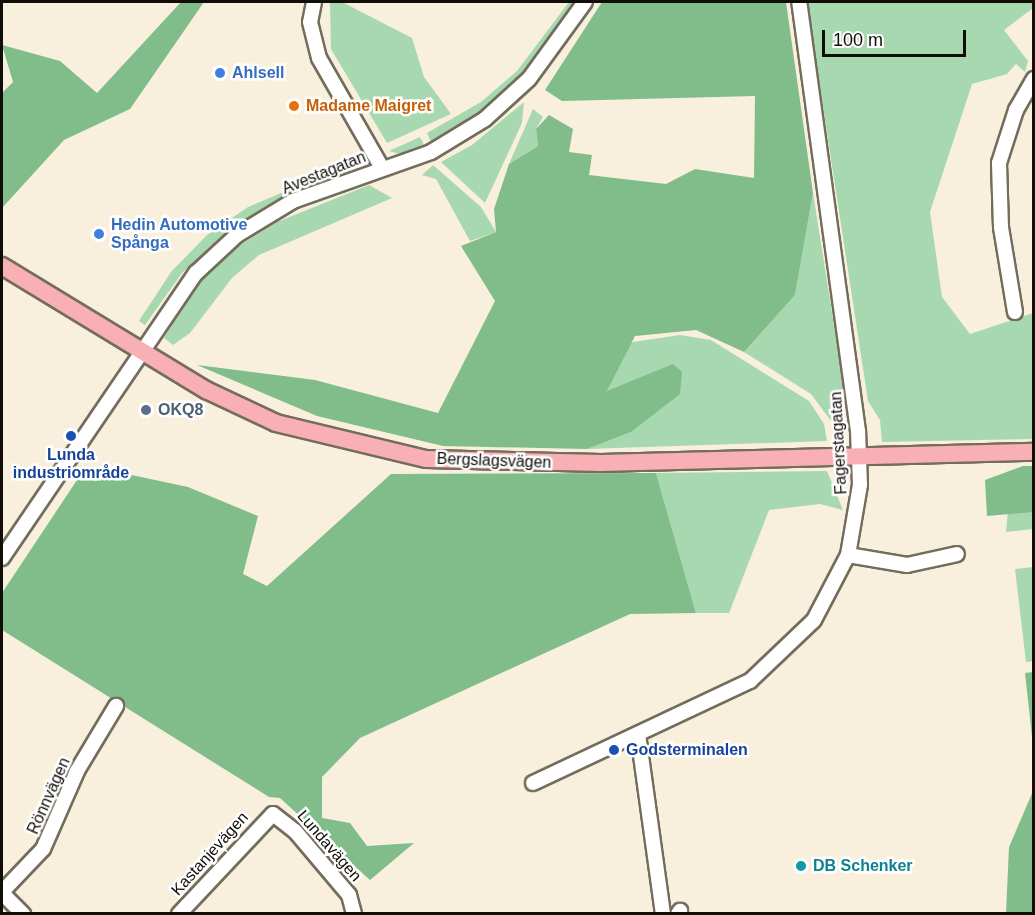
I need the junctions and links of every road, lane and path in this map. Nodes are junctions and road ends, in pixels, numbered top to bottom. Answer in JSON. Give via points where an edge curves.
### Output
{"nodes":[{"id":1,"x":314,"y":2,"type":"edge"},
{"id":2,"x":585,"y":2,"type":"edge"},
{"id":3,"x":799,"y":2,"type":"edge"},
{"id":4,"x":1034,"y":79,"type":"edge"},
{"id":5,"x":382,"y":168,"type":"junction"},
{"id":6,"x":2,"y":266,"type":"edge"},
{"id":7,"x":1015,"y":312,"type":"dead end"},
{"id":8,"x":141,"y":351,"type":"junction"},
{"id":9,"x":1034,"y":452,"type":"edge"},
{"id":10,"x":858,"y":456,"type":"junction"},
{"id":11,"x":957,"y":554,"type":"dead end"},
{"id":12,"x":848,"y":555,"type":"junction"},
{"id":13,"x":2,"y":558,"type":"edge"},
{"id":14,"x":116,"y":705,"type":"dead end"},
{"id":15,"x":638,"y":734,"type":"junction"},
{"id":16,"x":532,"y":783,"type":"dead end"},
{"id":17,"x":265,"y":817,"type":"joint"},
{"id":18,"x":2,"y":892,"type":"edge"},
{"id":19,"x":354,"y":910,"type":"edge"},
{"id":20,"x":23,"y":914,"type":"edge"},
{"id":21,"x":179,"y":914,"type":"edge"},
{"id":22,"x":663,"y":914,"type":"edge"}],
"edges":[{"from":1,"to":5,"type":"street","via":[[310,22],[319,58]]},
{"from":2,"to":5,"type":"street","name":"Avestagatan","via":[[529,79],[485,119],[430,152]]},
{"from":3,"to":10,"type":"street","name":"Fagerstagatan"},
{"from":4,"to":7,"type":"street","via":[[1011,120],[999,163],[1000,227]]},
{"from":5,"to":8,"type":"street","name":"Avestagatan","via":[[293,201],[237,235],[196,273]]},
{"from":6,"to":8,"type":"main road","name":"Bergslagsvägen"},
{"from":8,"to":10,"type":"main road","name":"Bergslagsvägen","via":[[276,423],[426,459],[528,464]]},
{"from":8,"to":13,"type":"street","name":"Avestagatan"},
{"from":9,"to":10,"type":"main road","name":"Bergslagsvägen"},
{"from":10,"to":12,"type":"street","name":"Fagerstagatan","via":[[859,495]]},
{"from":11,"to":12,"type":"street","via":[[907,565]]},
{"from":12,"to":15,"type":"street","name":"Fagerstagatan","via":[[814,620],[781,656],[750,681]]},
{"from":14,"to":18,"type":"street","name":"Rönnvägen","via":[[77,771],[43,849]]},
{"from":15,"to":16,"type":"street","name":"Fagerstagatan"},
{"from":15,"to":22,"type":"street"},
{"from":17,"to":19,"type":"street","name":"Lundavägen","via":[[281,816]]},
{"from":17,"to":21,"type":"street","name":"Kastanjevägen"},
{"from":18,"to":20,"type":"street"}]}
